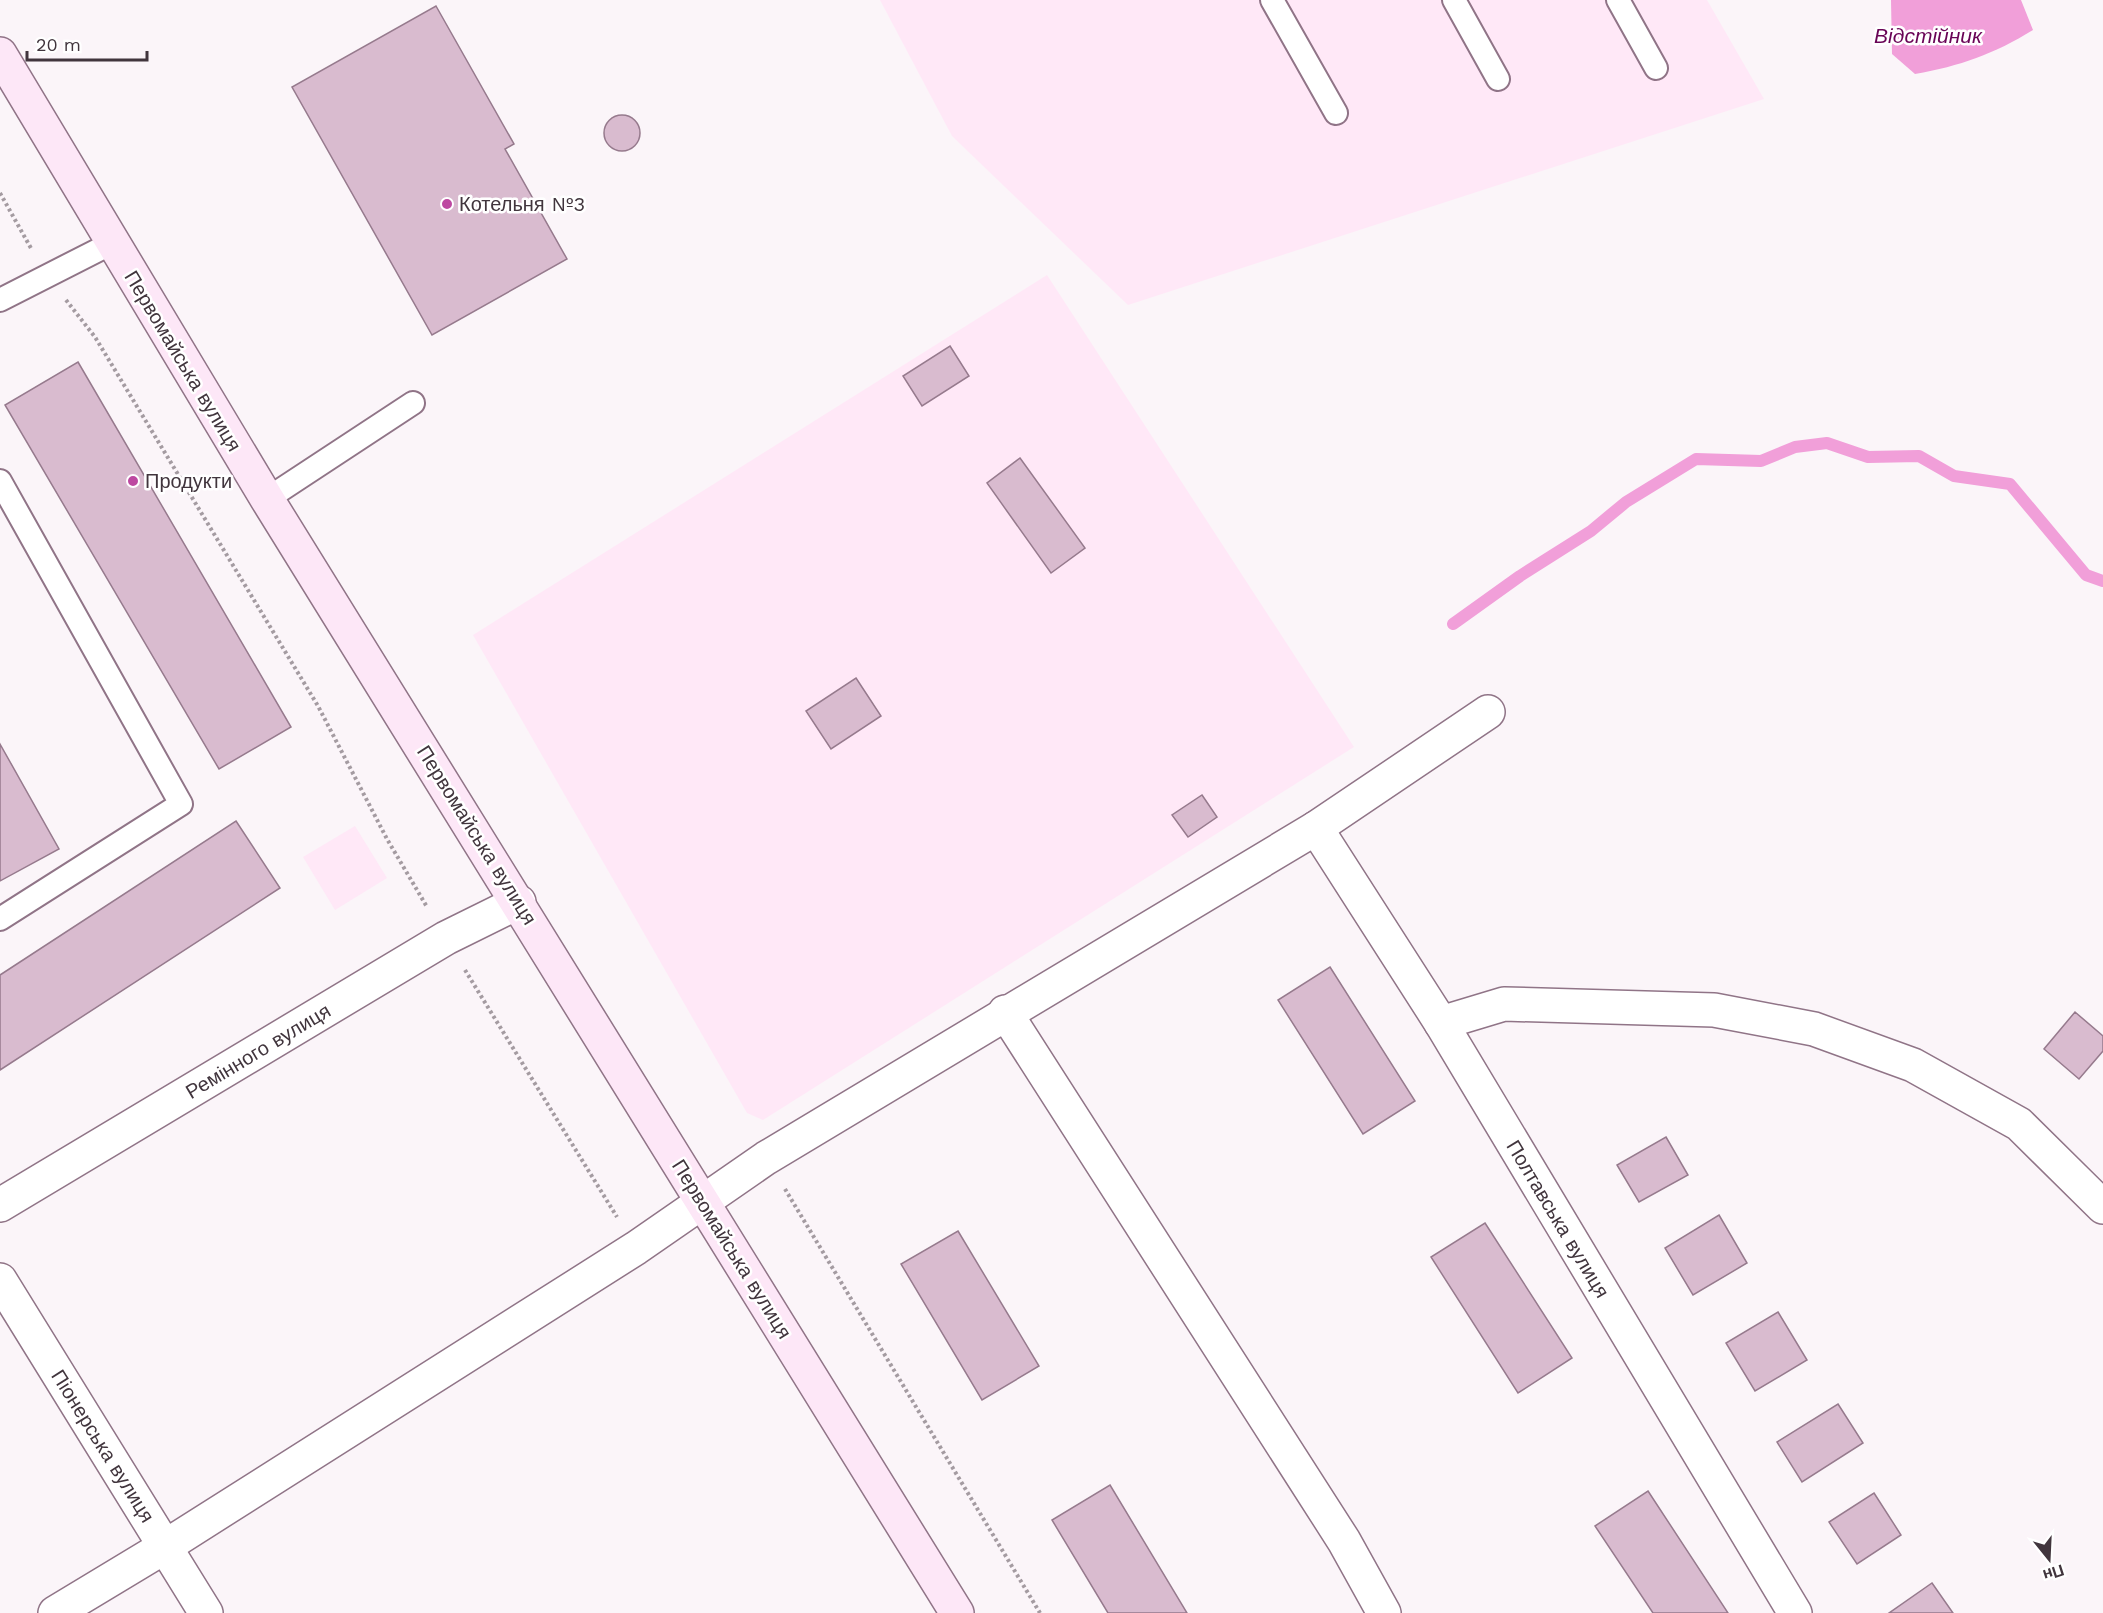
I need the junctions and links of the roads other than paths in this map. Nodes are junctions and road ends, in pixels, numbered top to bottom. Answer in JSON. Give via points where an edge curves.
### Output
{"nodes":[{"id":1,"x":1272,"y":0,"type":"edge"},
{"id":2,"x":1454,"y":0,"type":"edge"},
{"id":3,"x":1618,"y":0,"type":"edge"},
{"id":4,"x":0,"y":54,"type":"edge"},
{"id":5,"x":1656,"y":68,"type":"dead end"},
{"id":6,"x":1498,"y":79,"type":"dead end"},
{"id":7,"x":1336,"y":113,"type":"dead end"},
{"id":8,"x":112,"y":243,"type":"junction"},
{"id":9,"x":0,"y":300,"type":"edge"},
{"id":10,"x":413,"y":403,"type":"dead end"},
{"id":11,"x":0,"y":481,"type":"edge"},
{"id":12,"x":267,"y":499,"type":"junction"},
{"id":13,"x":1488,"y":712,"type":"dead end"},
{"id":14,"x":1316,"y":828,"type":"junction"},
{"id":15,"x":519,"y":902,"type":"junction"},
{"id":16,"x":0,"y":919,"type":"edge"},
{"id":17,"x":1005,"y":1012,"type":"junction"},
{"id":18,"x":1441,"y":1023,"type":"junction"},
{"id":19,"x":703,"y":1202,"type":"junction"},
{"id":20,"x":0,"y":1205,"type":"edge"},
{"id":21,"x":2103,"y":1207,"type":"edge"},
{"id":22,"x":0,"y":1280,"type":"edge"},
{"id":23,"x":166,"y":1546,"type":"junction"},
{"id":24,"x":55,"y":1613,"type":"edge"},
{"id":25,"x":206,"y":1613,"type":"edge"},
{"id":26,"x":957,"y":1613,"type":"edge"},
{"id":27,"x":1384,"y":1613,"type":"edge"},
{"id":28,"x":1795,"y":1613,"type":"edge"}],
"edges":[{"from":1,"to":7,"type":"lane"},
{"from":2,"to":6,"type":"lane"},
{"from":3,"to":5,"type":"lane"},
{"from":4,"to":8,"type":"main road","name":"Первомайська вулиця"},
{"from":8,"to":9,"type":"lane"},
{"from":8,"to":12,"type":"main road","name":"Первомайська вулиця"},
{"from":10,"to":12,"type":"lane"},
{"from":11,"to":16,"type":"lane","via":[[181,804]]},
{"from":12,"to":15,"type":"main road","name":"Первомайська вулиця"},
{"from":13,"to":14,"type":"street"},
{"from":14,"to":17,"type":"street"},
{"from":14,"to":18,"type":"street","name":"Полтавська вулиця"},
{"from":15,"to":19,"type":"main road","name":"Первомайська вулиця"},
{"from":15,"to":20,"type":"street","name":"Ремінного вулиця","via":[[446,938]]},
{"from":17,"to":19,"type":"street","via":[[766,1158]]},
{"from":17,"to":27,"type":"street","via":[[1344,1541]]},
{"from":18,"to":21,"type":"street","via":[[1504,1004],[1714,1010],[1814,1029],[1913,1065],[2019,1124]]},
{"from":18,"to":28,"type":"street","name":"Полтавська вулиця"},
{"from":19,"to":23,"type":"street"},
{"from":19,"to":26,"type":"main road","name":"Первомайська вулиця"},
{"from":22,"to":23,"type":"street","name":"Піонерська вулиця"},
{"from":23,"to":24,"type":"street"},
{"from":23,"to":25,"type":"street","name":"Піонерська вулиця"}]}
